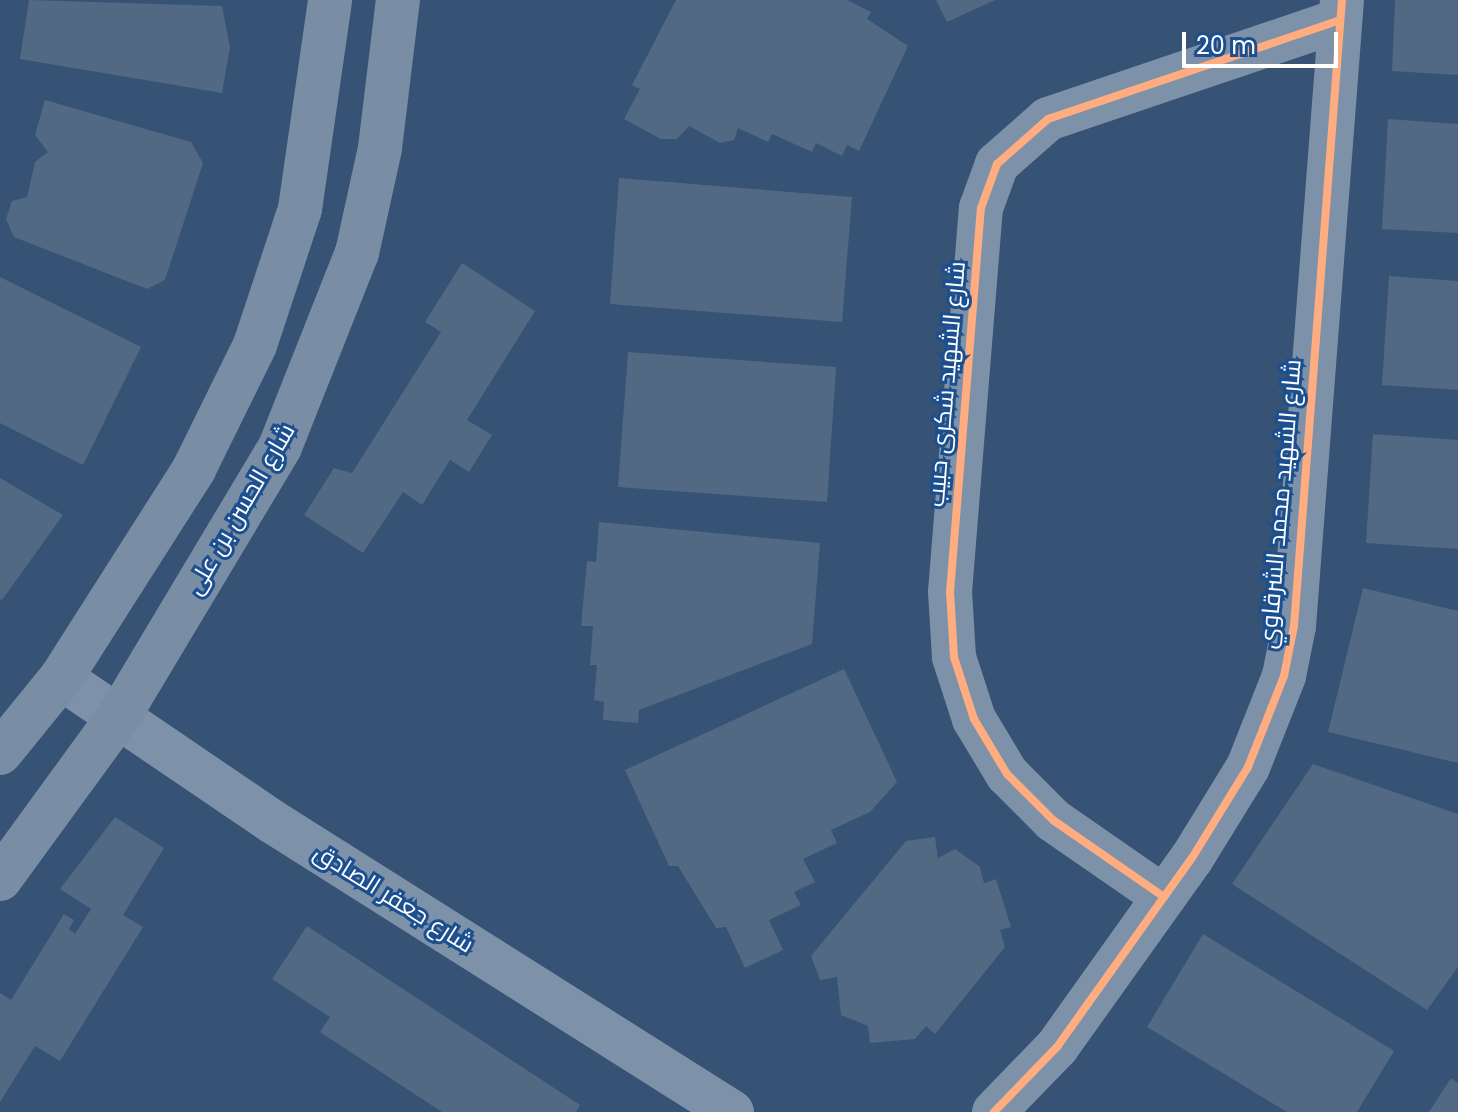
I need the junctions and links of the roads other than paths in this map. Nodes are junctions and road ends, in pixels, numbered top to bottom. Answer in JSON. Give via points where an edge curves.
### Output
{"nodes":[{"id":1,"x":330,"y":0,"type":"edge"},
{"id":2,"x":398,"y":0,"type":"edge"},
{"id":3,"x":1341,"y":10,"type":"edge"},
{"id":4,"x":61,"y":678,"type":"junction"},
{"id":5,"x":119,"y":716,"type":"junction"},
{"id":6,"x":0,"y":753,"type":"edge"},
{"id":7,"x":0,"y":879,"type":"edge"},
{"id":8,"x":1164,"y":897,"type":"junction"},
{"id":9,"x":732,"y":1112,"type":"edge"},
{"id":10,"x":994,"y":1112,"type":"edge"}],
"edges":[{"from":1,"to":4,"type":"street","via":[[300,209],[255,345],[194,469]]},
{"from":2,"to":5,"type":"street","name":"شارع الحسن بن على","via":[[380,148],[357,253],[319,357],[280,447]]},
{"from":3,"to":8,"type":"street","name":"شارع الشهيد محمد الشرقاوي","via":[[1294,626],[1284,676],[1248,767]]},
{"from":3,"to":8,"type":"street","name":"شارع الشهيد شكرى حبيب","via":[[1048,119],[997,164],[981,208],[950,592],[954,657],[974,719],[1007,774],[1053,820]]},
{"from":4,"to":5,"type":"street","name":"شارع جعفر الصادق"},
{"from":4,"to":6,"type":"street"},
{"from":5,"to":7,"type":"street","name":"شارع الحسن بن على"},
{"from":5,"to":9,"type":"street","name":"شارع جعفر الصادق","via":[[273,822]]},
{"from":8,"to":10,"type":"street","name":"شارع الشهيد محمد الشرقاوي","via":[[1057,1047]]}]}
